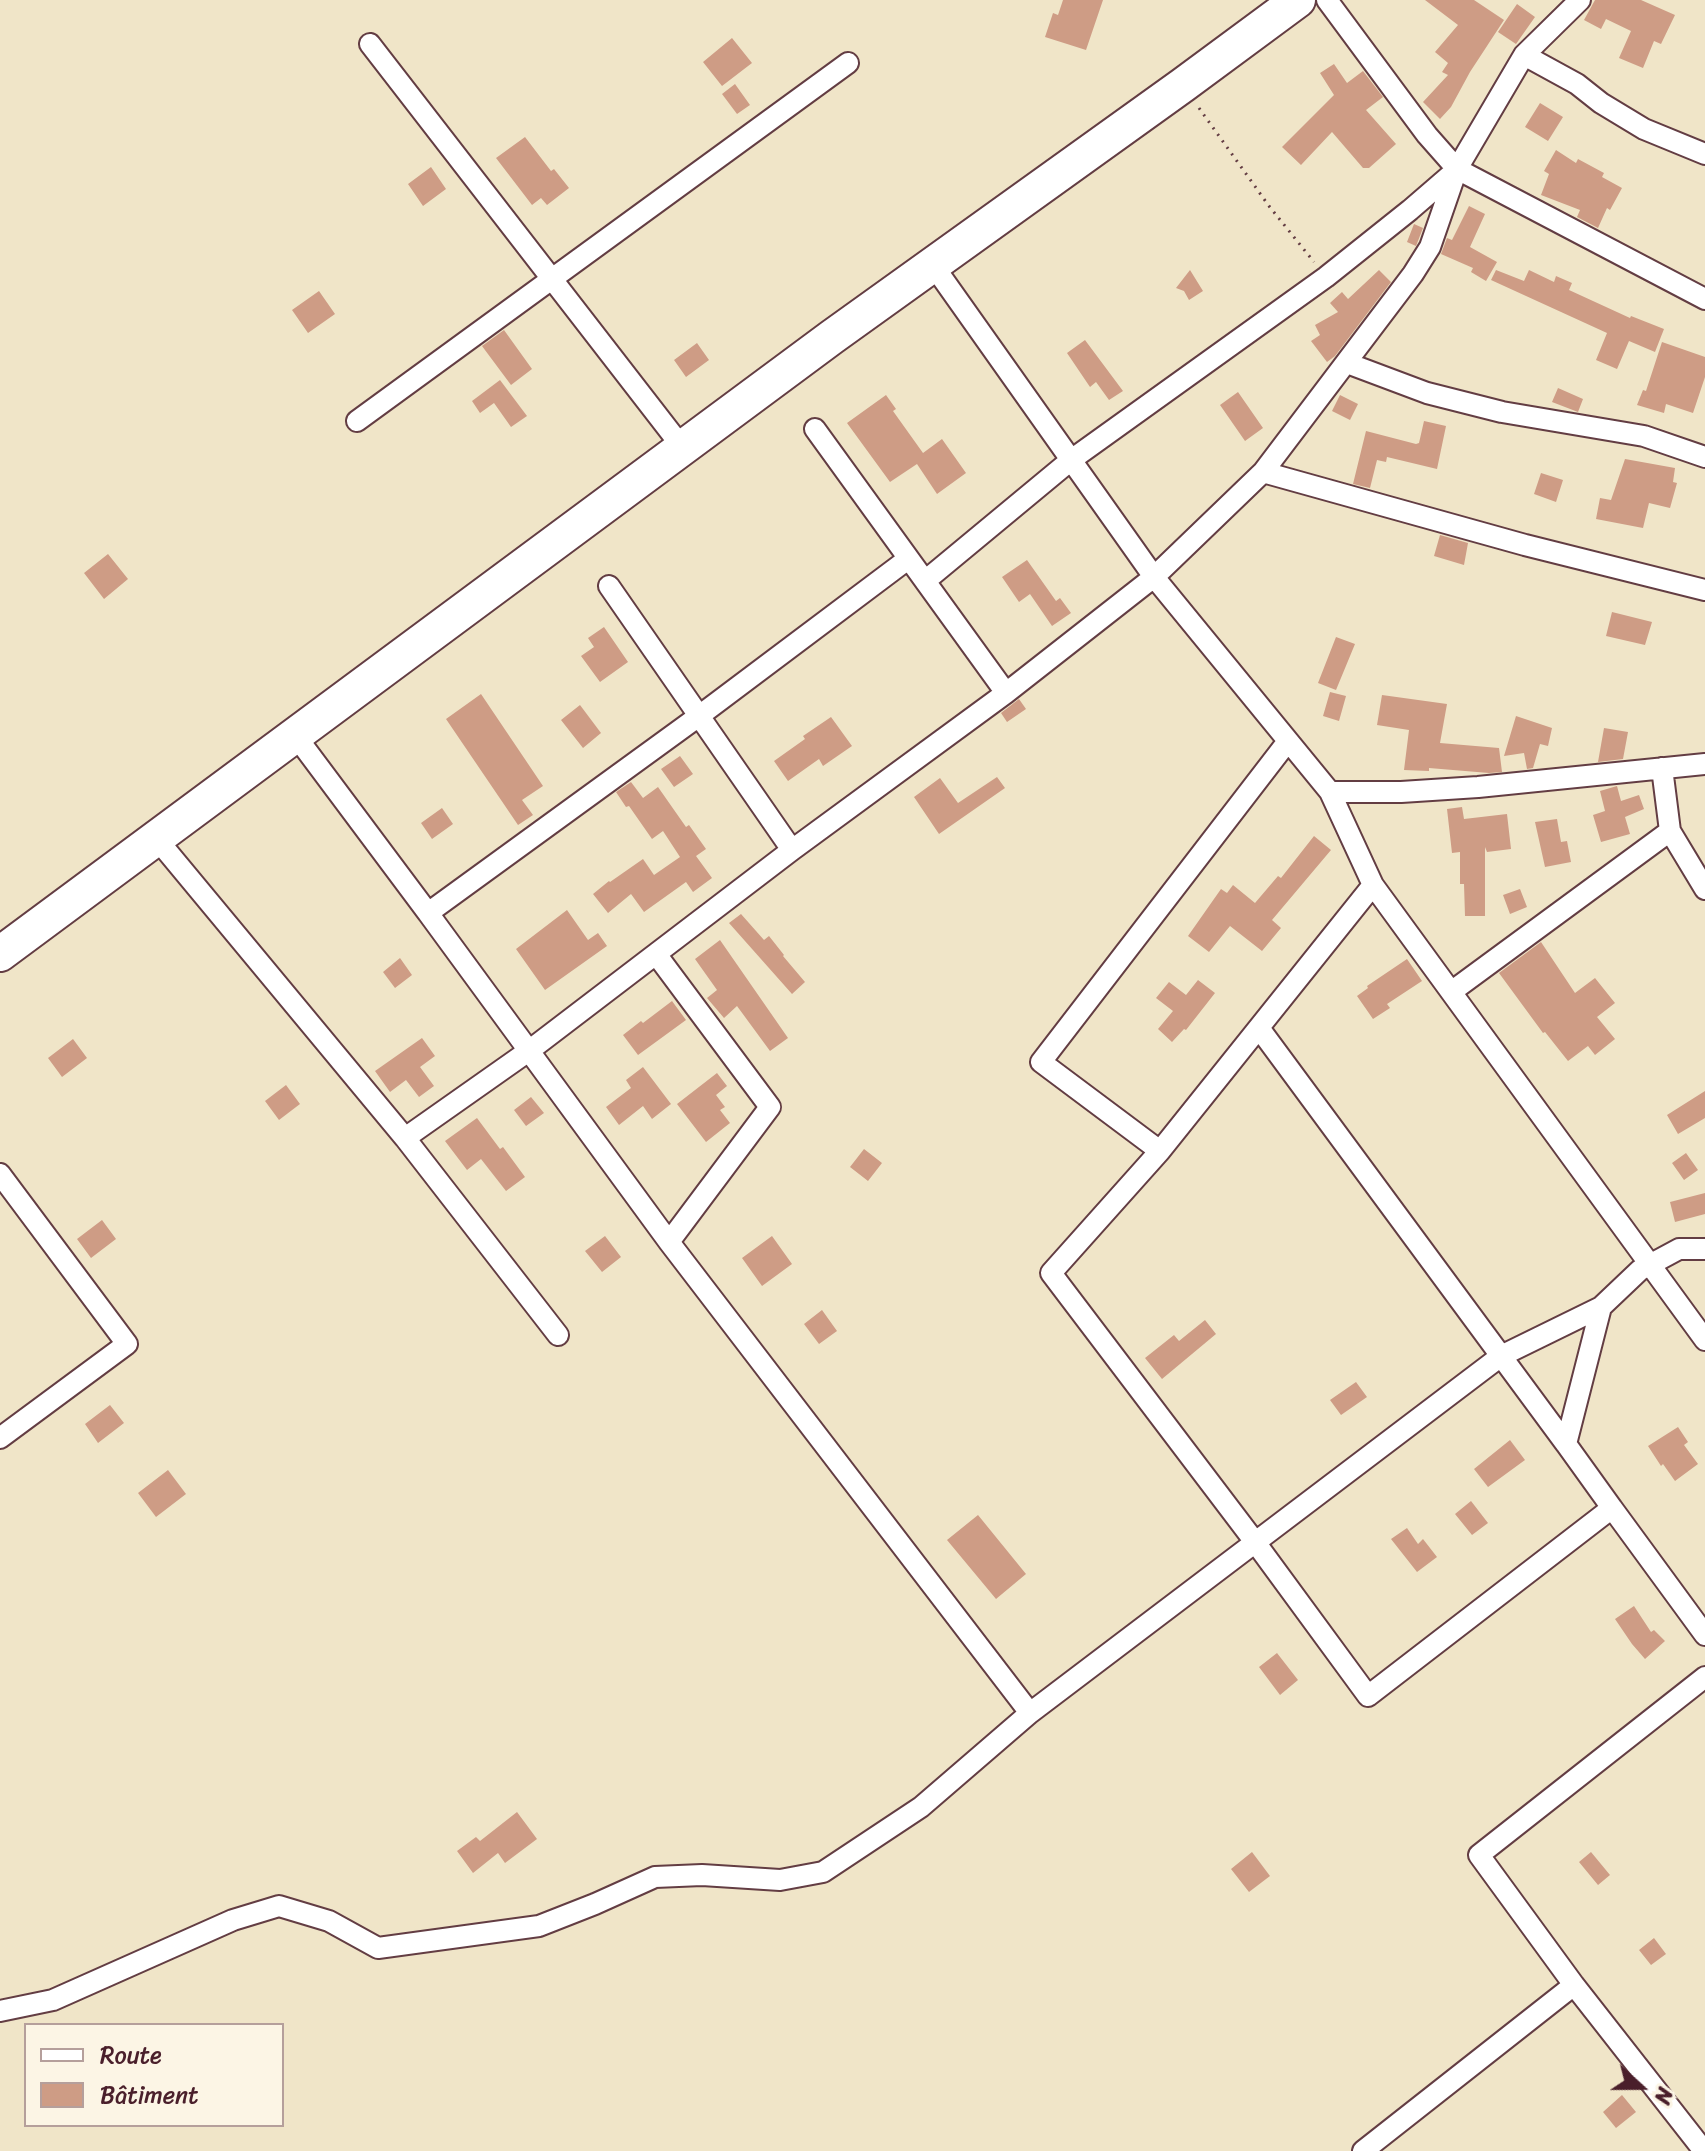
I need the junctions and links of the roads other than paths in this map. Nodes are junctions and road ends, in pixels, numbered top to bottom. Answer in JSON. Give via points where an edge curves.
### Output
{"nodes":[{"id":1,"x":1298,"y":0,"type":"edge"},
{"id":2,"x":1327,"y":0,"type":"edge"},
{"id":3,"x":1580,"y":0,"type":"edge"},
{"id":4,"x":370,"y":44,"type":"dead end"},
{"id":5,"x":1524,"y":55,"type":"junction"},
{"id":6,"x":848,"y":63,"type":"dead end"},
{"id":7,"x":1705,"y":154,"type":"edge"},
{"id":8,"x":1457,"y":169,"type":"junction"},
{"id":9,"x":933,"y":265,"type":"junction"},
{"id":10,"x":551,"y":278,"type":"junction"},
{"id":11,"x":1705,"y":299,"type":"edge"},
{"id":12,"x":1347,"y":363,"type":"junction"},
{"id":13,"x":357,"y":421,"type":"dead end"},
{"id":14,"x":815,"y":429,"type":"dead end"},
{"id":15,"x":682,"y":447,"type":"junction"},
{"id":16,"x":1705,"y":457,"type":"edge"},
{"id":17,"x":1071,"y":460,"type":"junction"},
{"id":18,"x":1263,"y":472,"type":"junction"},
{"id":19,"x":908,"y":559,"type":"junction"},
{"id":20,"x":1154,"y":577,"type":"junction"},
{"id":21,"x":925,"y":581,"type":"junction"},
{"id":22,"x":609,"y":586,"type":"dead end"},
{"id":23,"x":1705,"y":590,"type":"edge"},
{"id":24,"x":1006,"y":693,"type":"junction"},
{"id":25,"x":699,"y":716,"type":"junction"},
{"id":26,"x":295,"y":735,"type":"junction"},
{"id":27,"x":1288,"y":741,"type":"junction"},
{"id":28,"x":1705,"y":764,"type":"edge"},
{"id":29,"x":1662,"y":768,"type":"junction"},
{"id":30,"x":1330,"y":792,"type":"junction"},
{"id":31,"x":1670,"y":831,"type":"junction"},
{"id":32,"x":156,"y":838,"type":"junction"},
{"id":33,"x":792,"y":850,"type":"junction"},
{"id":34,"x":1373,"y":885,"type":"junction"},
{"id":35,"x":1705,"y":889,"type":"edge"},
{"id":36,"x":428,"y":913,"type":"junction"},
{"id":37,"x":0,"y":954,"type":"edge"},
{"id":38,"x":656,"y":954,"type":"junction"},
{"id":39,"x":1451,"y":992,"type":"junction"},
{"id":40,"x":1259,"y":1028,"type":"junction"},
{"id":41,"x":530,"y":1050,"type":"junction"},
{"id":42,"x":405,"y":1138,"type":"junction"},
{"id":43,"x":1160,"y":1151,"type":"junction"},
{"id":44,"x":0,"y":1174,"type":"edge"},
{"id":45,"x":669,"y":1242,"type":"junction"},
{"id":46,"x":1705,"y":1249,"type":"edge"},
{"id":47,"x":1650,"y":1265,"type":"junction"},
{"id":48,"x":1601,"y":1307,"type":"junction"},
{"id":49,"x":558,"y":1335,"type":"dead end"},
{"id":50,"x":1705,"y":1340,"type":"edge"},
{"id":51,"x":1501,"y":1356,"type":"junction"},
{"id":52,"x":0,"y":1438,"type":"edge"},
{"id":53,"x":1566,"y":1444,"type":"junction"},
{"id":54,"x":1612,"y":1508,"type":"junction"},
{"id":55,"x":1255,"y":1542,"type":"junction"},
{"id":56,"x":1705,"y":1635,"type":"edge"},
{"id":57,"x":1705,"y":1677,"type":"edge"},
{"id":58,"x":1030,"y":1713,"type":"junction"},
{"id":59,"x":1574,"y":1985,"type":"junction"},
{"id":60,"x":0,"y":2011,"type":"edge"},
{"id":61,"x":1363,"y":2151,"type":"edge"},
{"id":62,"x":1704,"y":2151,"type":"edge"}],
"edges":[{"from":1,"to":9,"type":"highway"},
{"from":2,"to":8,"type":"street"},
{"from":3,"to":5,"type":"street"},
{"from":4,"to":10,"type":"street"},
{"from":5,"to":7,"type":"street","via":[[1644,129]]},
{"from":5,"to":8,"type":"street"},
{"from":6,"to":10,"type":"street"},
{"from":8,"to":11,"type":"street"},
{"from":8,"to":12,"type":"street","via":[[1430,247]]},
{"from":8,"to":17,"type":"street","via":[[1326,277]]},
{"from":9,"to":15,"type":"highway"},
{"from":9,"to":17,"type":"street"},
{"from":10,"to":13,"type":"street"},
{"from":10,"to":15,"type":"street"},
{"from":12,"to":16,"type":"street","via":[[1427,393],[1502,412],[1644,436]]},
{"from":12,"to":18,"type":"street"},
{"from":14,"to":19,"type":"street"},
{"from":15,"to":26,"type":"highway"},
{"from":17,"to":20,"type":"street"},
{"from":17,"to":21,"type":"street"},
{"from":18,"to":20,"type":"street"},
{"from":18,"to":23,"type":"street"},
{"from":19,"to":21,"type":"street"},
{"from":19,"to":25,"type":"street"},
{"from":20,"to":24,"type":"street"},
{"from":20,"to":27,"type":"street"},
{"from":21,"to":24,"type":"street"},
{"from":22,"to":25,"type":"street"},
{"from":24,"to":33,"type":"street"},
{"from":25,"to":33,"type":"street"},
{"from":25,"to":36,"type":"street"},
{"from":26,"to":32,"type":"highway"},
{"from":26,"to":36,"type":"street"},
{"from":27,"to":30,"type":"street"},
{"from":27,"to":43,"type":"street","via":[[1041,1062]]},
{"from":28,"to":29,"type":"street"},
{"from":29,"to":30,"type":"street","via":[[1447,789]]},
{"from":29,"to":31,"type":"street"},
{"from":30,"to":34,"type":"street"},
{"from":31,"to":35,"type":"street"},
{"from":31,"to":39,"type":"street"},
{"from":32,"to":37,"type":"highway"},
{"from":32,"to":42,"type":"street"},
{"from":33,"to":38,"type":"street"},
{"from":34,"to":39,"type":"street"},
{"from":34,"to":40,"type":"street"},
{"from":36,"to":41,"type":"street"},
{"from":38,"to":41,"type":"street"},
{"from":38,"to":45,"type":"street","via":[[770,1107]]},
{"from":39,"to":47,"type":"street"},
{"from":40,"to":43,"type":"street"},
{"from":40,"to":51,"type":"street"},
{"from":41,"to":42,"type":"street"},
{"from":41,"to":45,"type":"street"},
{"from":42,"to":49,"type":"street"},
{"from":43,"to":55,"type":"street","via":[[1051,1273]]},
{"from":44,"to":52,"type":"street","via":[[127,1344]]},
{"from":45,"to":58,"type":"street"},
{"from":46,"to":47,"type":"street","via":[[1679,1249]]},
{"from":47,"to":48,"type":"street"},
{"from":47,"to":50,"type":"street"},
{"from":48,"to":51,"type":"street"},
{"from":48,"to":53,"type":"street"},
{"from":51,"to":53,"type":"street"},
{"from":51,"to":55,"type":"street"},
{"from":53,"to":54,"type":"street"},
{"from":54,"to":55,"type":"street","via":[[1368,1696]]},
{"from":54,"to":56,"type":"street"},
{"from":55,"to":58,"type":"street"},
{"from":57,"to":59,"type":"street","via":[[1479,1855]]},
{"from":58,"to":60,"type":"street","via":[[921,1807],[823,1872],[780,1880],[655,1877],[539,1926],[378,1948],[329,1921],[279,1906],[233,1920],[53,2000]]},
{"from":59,"to":61,"type":"street"},
{"from":59,"to":62,"type":"street"}]}
